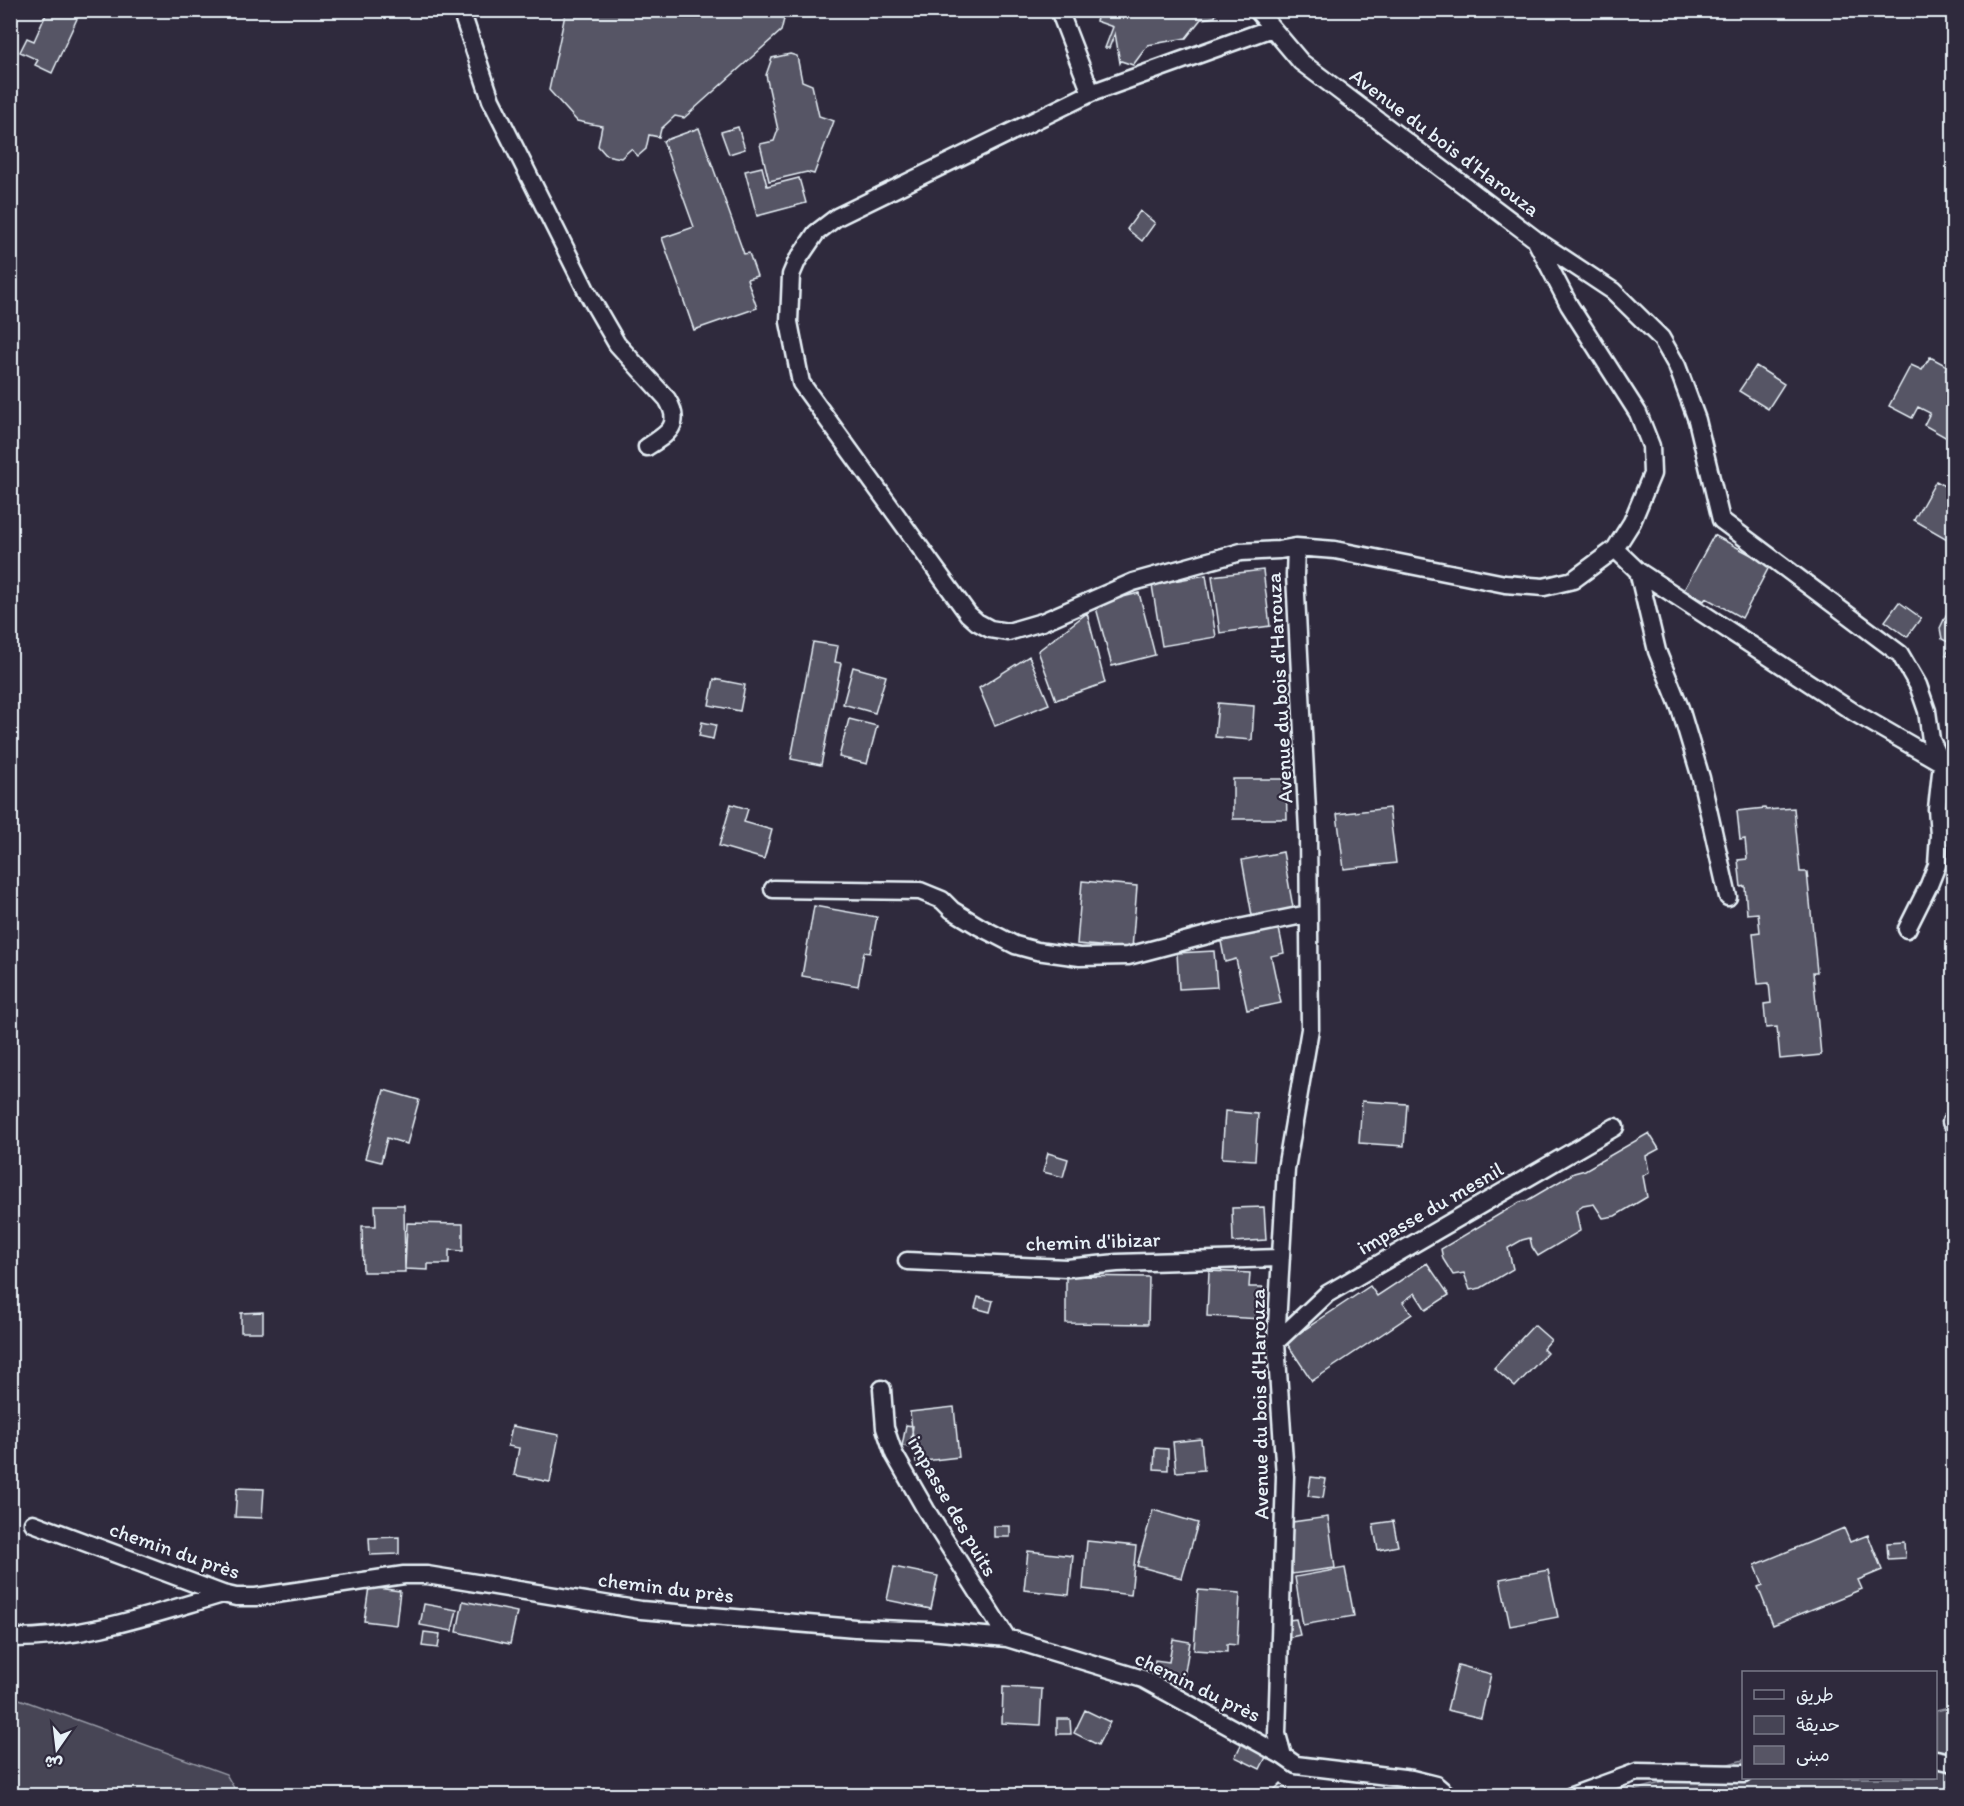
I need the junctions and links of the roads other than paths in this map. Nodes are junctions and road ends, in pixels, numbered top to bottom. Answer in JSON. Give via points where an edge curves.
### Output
{"nodes":[{"id":1,"x":461,"y":10,"type":"edge"},
{"id":2,"x":1059,"y":10,"type":"edge"},
{"id":3,"x":1257,"y":10,"type":"edge"},
{"id":4,"x":1272,"y":28,"type":"junction"},
{"id":5,"x":1091,"y":93,"type":"junction"},
{"id":6,"x":1535,"y":239,"type":"junction"},
{"id":7,"x":647,"y":447,"type":"dead end"},
{"id":8,"x":1296,"y":547,"type":"junction"},
{"id":9,"x":1616,"y":549,"type":"junction"},
{"id":10,"x":1638,"y":571,"type":"junction"},
{"id":11,"x":1942,"y":763,"type":"junction"},
{"id":12,"x":773,"y":889,"type":"dead end"},
{"id":13,"x":1728,"y":897,"type":"dead end"},
{"id":14,"x":1308,"y":914,"type":"junction"},
{"id":15,"x":1907,"y":929,"type":"dead end"},
{"id":16,"x":1615,"y":1127,"type":"dead end"},
{"id":17,"x":1281,"y":1258,"type":"junction"},
{"id":18,"x":907,"y":1261,"type":"dead end"},
{"id":19,"x":1276,"y":1342,"type":"junction"},
{"id":20,"x":882,"y":1389,"type":"dead end"},
{"id":21,"x":33,"y":1523,"type":"dead end"},
{"id":22,"x":223,"y":1594,"type":"junction"},
{"id":23,"x":10,"y":1638,"type":"edge"},
{"id":24,"x":1007,"y":1638,"type":"junction"},
{"id":25,"x":1284,"y":1756,"type":"junction"},
{"id":26,"x":1937,"y":1759,"type":"edge"},
{"id":27,"x":1953,"y":1763,"type":"edge"},
{"id":28,"x":1742,"y":1774,"type":"edge"},
{"id":29,"x":1449,"y":1796,"type":"edge"},
{"id":30,"x":1571,"y":1796,"type":"edge"}],
"edges":[{"from":1,"to":7,"type":"street","via":[[491,100],[587,292],[617,344],[672,407],[668,434]]},
{"from":2,"to":5,"type":"street"},
{"from":3,"to":4,"type":"street","name":"Avenue du bois d'Harouza"},
{"from":4,"to":5,"type":"street"},
{"from":4,"to":6,"type":"street","name":"Avenue du bois d'Harouza","via":[[1301,62]]},
{"from":5,"to":8,"type":"street","via":[[837,216],[816,233],[791,275],[789,322],[801,383],[968,614],[990,629],[1008,632],[1042,622],[1133,582],[1240,552]]},
{"from":6,"to":9,"type":"street","name":"Avenue du bois d'Harouza","via":[[1569,305],[1638,413],[1651,446],[1652,474]]},
{"from":6,"to":11,"type":"street","via":[[1613,291],[1661,338],[1677,366],[1697,420],[1721,520],[1900,654],[1918,686],[1931,740]]},
{"from":8,"to":9,"type":"street","name":"Avenue du bois d'Harouza","via":[[1335,550],[1505,585],[1544,587],[1573,580]]},
{"from":8,"to":14,"type":"street","name":"Avenue du bois d'Harouza"},
{"from":9,"to":10,"type":"street"},
{"from":10,"to":11,"type":"street","via":[[1855,713]]},
{"from":10,"to":13,"type":"street","via":[[1657,651],[1680,708],[1701,778]]},
{"from":11,"to":15,"type":"street","via":[[1937,865]]},
{"from":12,"to":14,"type":"street","via":[[920,891],[1015,945],[1080,957],[1128,956]]},
{"from":14,"to":17,"type":"street","name":"Avenue du bois d'Harouza","via":[[1310,1029],[1286,1169]]},
{"from":16,"to":19,"type":"street","name":"impasse du mesnil","via":[[1327,1294]]},
{"from":17,"to":18,"type":"street","name":"chemin d'ibizar","via":[[1067,1268]]},
{"from":17,"to":19,"type":"street","name":"Avenue du bois d'Harouza"},
{"from":19,"to":25,"type":"street","name":"Avenue du bois d'Harouza","via":[[1285,1476],[1277,1734]]},
{"from":20,"to":24,"type":"street","name":"impasse des puits","via":[[885,1428],[894,1454]]},
{"from":21,"to":22,"type":"street","name":"chemin du près"},
{"from":22,"to":23,"type":"street","via":[[99,1629]]},
{"from":22,"to":24,"type":"street","name":"chemin du près","via":[[256,1597],[427,1575],[641,1610]]},
{"from":24,"to":25,"type":"street","name":"chemin du près","via":[[1143,1679]]},
{"from":25,"to":29,"type":"street","name":"chemin du près","via":[[1296,1765],[1412,1779],[1436,1785]]},
{"from":26,"to":27,"type":"street"},
{"from":28,"to":30,"type":"street","via":[[1637,1772]]}]}
